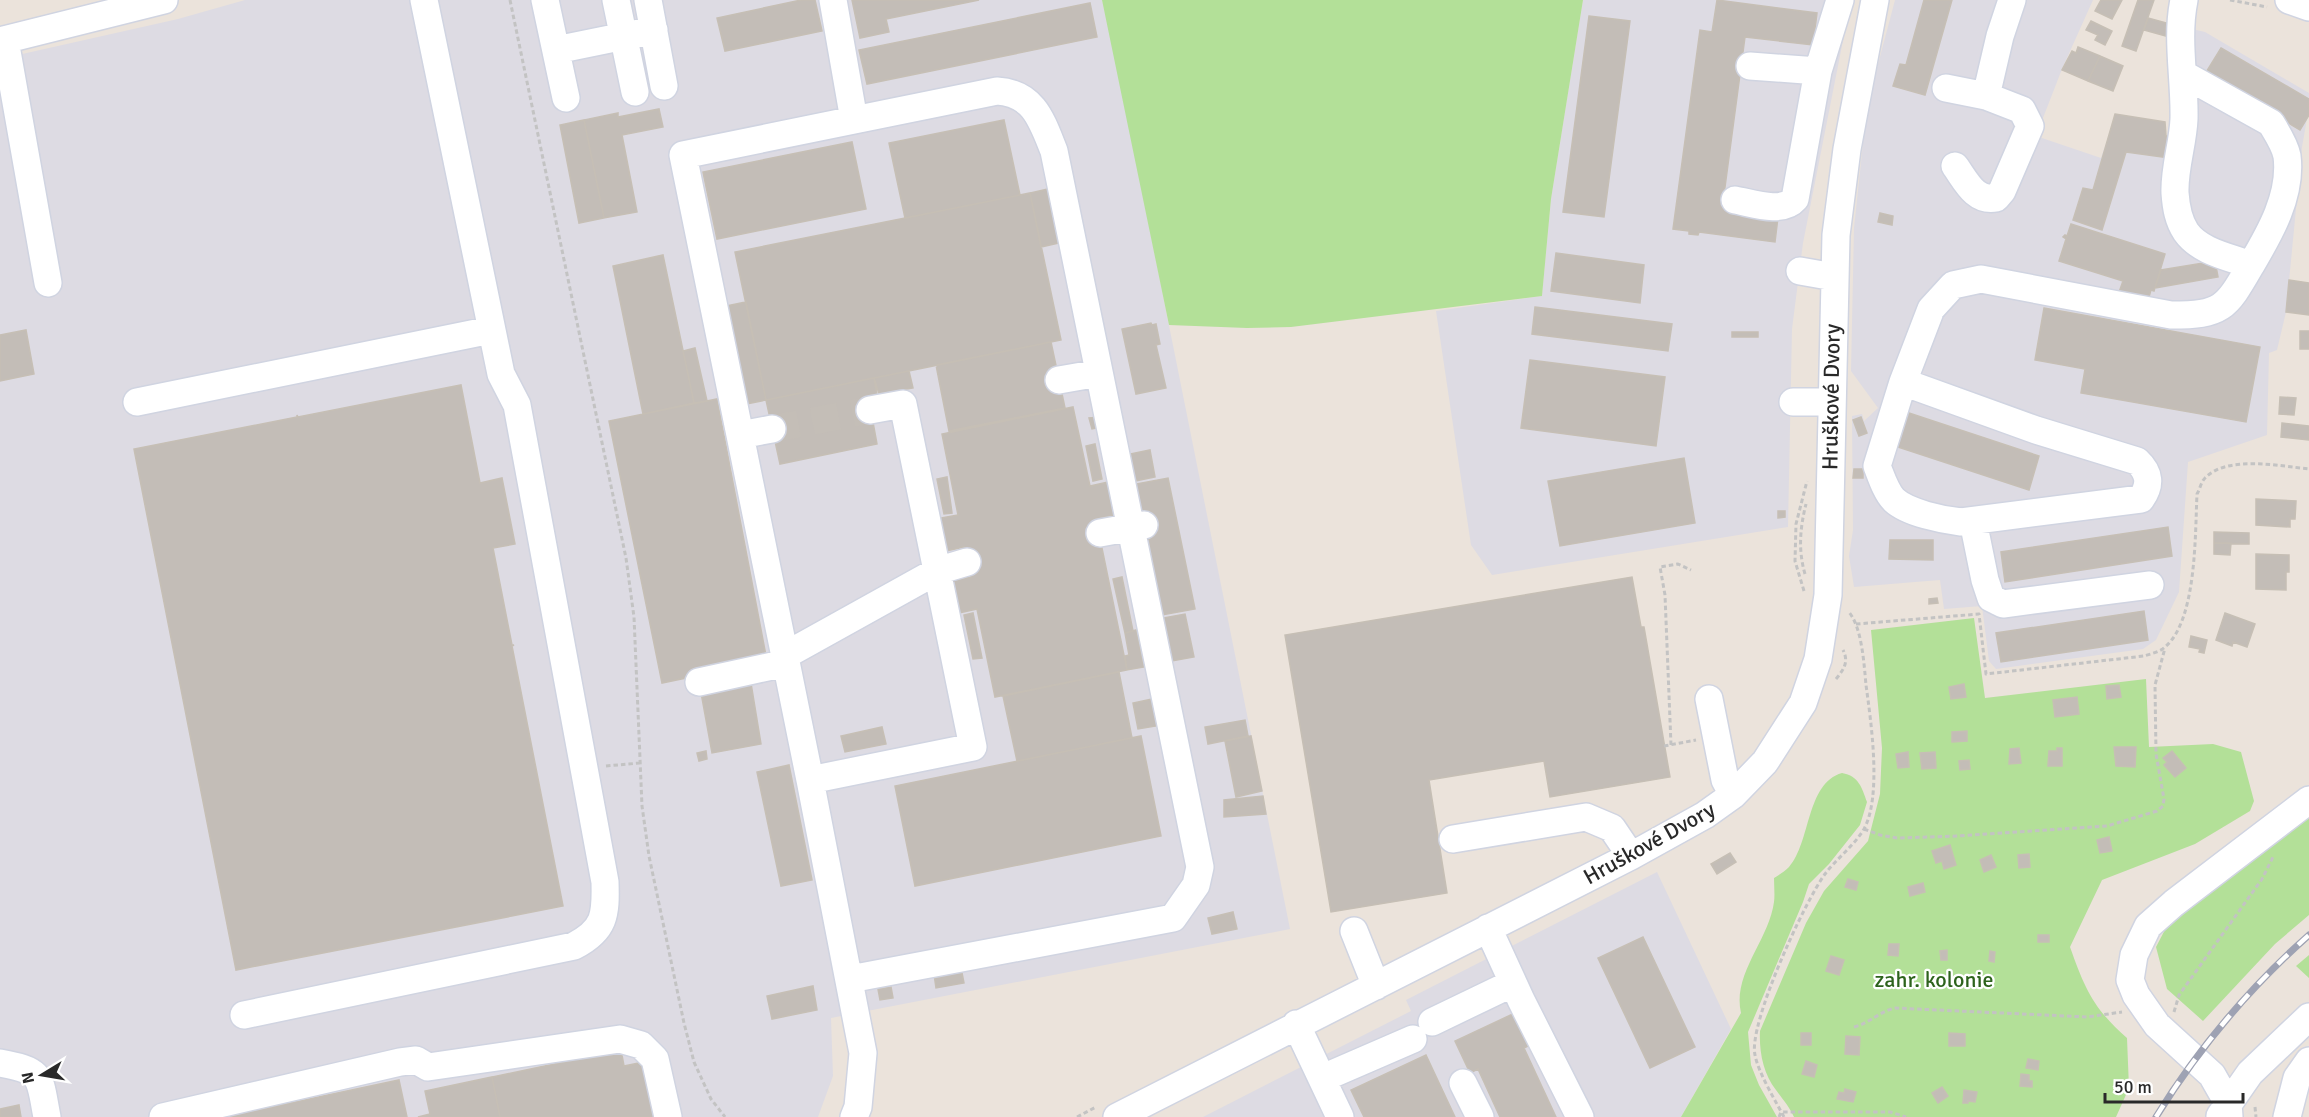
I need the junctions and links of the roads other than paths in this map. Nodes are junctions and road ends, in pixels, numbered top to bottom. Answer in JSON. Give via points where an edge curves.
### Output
{"nodes":[{"id":1,"x":164,"y":0,"type":"edge"},
{"id":2,"x":424,"y":0,"type":"edge"},
{"id":3,"x":545,"y":0,"type":"edge"},
{"id":4,"x":616,"y":0,"type":"edge"},
{"id":5,"x":833,"y":0,"type":"edge"},
{"id":6,"x":1840,"y":0,"type":"edge"},
{"id":7,"x":1875,"y":0,"type":"edge"},
{"id":8,"x":2012,"y":0,"type":"edge"},
{"id":9,"x":2184,"y":0,"type":"edge"},
{"id":10,"x":2289,"y":0,"type":"edge"},
{"id":11,"x":2309,"y":7,"type":"edge"},
{"id":12,"x":651,"y":9,"type":"edge"},
{"id":13,"x":624,"y":36,"type":"junction"},
{"id":14,"x":2,"y":41,"type":"edge"},
{"id":15,"x":556,"y":50,"type":"junction"},
{"id":16,"x":1750,"y":66,"type":"dead end"},
{"id":17,"x":1818,"y":71,"type":"junction"},
{"id":18,"x":2183,"y":74,"type":"junction"},
{"id":19,"x":664,"y":86,"type":"dead end"},
{"id":20,"x":1946,"y":88,"type":"dead end"},
{"id":21,"x":635,"y":92,"type":"dead end"},
{"id":22,"x":1986,"y":96,"type":"junction"},
{"id":23,"x":566,"y":98,"type":"dead end"},
{"id":24,"x":854,"y":120,"type":"junction"},
{"id":25,"x":1955,"y":166,"type":"dead end"},
{"id":26,"x":1735,"y":200,"type":"dead end"},
{"id":27,"x":2251,"y":265,"type":"junction"},
{"id":28,"x":1800,"y":271,"type":"dead end"},
{"id":29,"x":1834,"y":277,"type":"junction"},
{"id":30,"x":48,"y":283,"type":"dead end"},
{"id":31,"x":491,"y":330,"type":"junction"},
{"id":32,"x":1099,"y":373,"type":"junction"},
{"id":33,"x":1059,"y":380,"type":"dead end"},
{"id":34,"x":1904,"y":382,"type":"junction"},
{"id":35,"x":138,"y":402,"type":"dead end"},
{"id":36,"x":1793,"y":402,"type":"dead end"},
{"id":37,"x":1831,"y":402,"type":"junction"},
{"id":38,"x":870,"y":410,"type":"tunnel mouth"},
{"id":39,"x":772,"y":429,"type":"tunnel mouth"},
{"id":40,"x":740,"y":435,"type":"junction"},
{"id":41,"x":1973,"y":521,"type":"junction"},
{"id":42,"x":1137,"y":527,"type":"junction"},
{"id":43,"x":1100,"y":533,"type":"dead end"},
{"id":44,"x":967,"y":562,"type":"dead end"},
{"id":45,"x":937,"y":571,"type":"junction"},
{"id":46,"x":2150,"y":585,"type":"dead end"},
{"id":47,"x":785,"y":660,"type":"junction"},
{"id":48,"x":699,"y":682,"type":"dead end"},
{"id":49,"x":1709,"y":699,"type":"dead end"},
{"id":50,"x":810,"y":780,"type":"junction"},
{"id":51,"x":1733,"y":795,"type":"junction"},
{"id":52,"x":2309,"y":800,"type":"edge"},
{"id":53,"x":1453,"y":839,"type":"dead end"},
{"id":54,"x":1631,"y":856,"type":"junction"},
{"id":55,"x":1488,"y":928,"type":"junction"},
{"id":56,"x":1353,"y":931,"type":"dead end"},
{"id":57,"x":850,"y":979,"type":"junction"},
{"id":58,"x":1513,"y":983,"type":"junction"},
{"id":59,"x":1376,"y":986,"type":"junction"},
{"id":60,"x":244,"y":1015,"type":"dead end"},
{"id":61,"x":2309,"y":1017,"type":"edge"},
{"id":62,"x":1296,"y":1024,"type":"junction"},
{"id":63,"x":2309,"y":1061,"type":"edge"},
{"id":64,"x":0,"y":1063,"type":"edge"},
{"id":65,"x":1323,"y":1078,"type":"junction"},
{"id":66,"x":1463,"y":1083,"type":"dead end"},
{"id":67,"x":2225,"y":1112,"type":"edge"},
{"id":68,"x":47,"y":1117,"type":"edge"},
{"id":69,"x":164,"y":1117,"type":"edge"},
{"id":70,"x":668,"y":1117,"type":"edge"},
{"id":71,"x":854,"y":1117,"type":"edge"},
{"id":72,"x":1117,"y":1117,"type":"edge"},
{"id":73,"x":1340,"y":1117,"type":"edge"},
{"id":74,"x":1480,"y":1117,"type":"edge"},
{"id":75,"x":1580,"y":1117,"type":"edge"},
{"id":76,"x":2287,"y":1117,"type":"edge"}],
"edges":[{"from":1,"to":14,"type":"street"},
{"from":2,"to":31,"type":"street"},
{"from":3,"to":15,"type":"street"},
{"from":4,"to":13,"type":"street"},
{"from":5,"to":24,"type":"street"},
{"from":6,"to":17,"type":"street"},
{"from":7,"to":29,"type":"street","name":"Hruškové Dvory","via":[[1847,149]]},
{"from":8,"to":22,"type":"street"},
{"from":9,"to":18,"type":"street","via":[[2179,30]]},
{"from":10,"to":11,"type":"street"},
{"from":12,"to":13,"type":"street"},
{"from":12,"to":19,"type":"street"},
{"from":13,"to":15,"type":"street"},
{"from":13,"to":21,"type":"street"},
{"from":14,"to":30,"type":"street"},
{"from":15,"to":23,"type":"street"},
{"from":16,"to":17,"type":"street"},
{"from":17,"to":26,"type":"street","via":[[1795,200],[1778,207]]},
{"from":18,"to":27,"type":"street","via":[[2184,123],[2175,189],[2178,214],[2199,244]]},
{"from":18,"to":27,"type":"street","via":[[2271,123],[2287,155],[2287,181],[2279,207]]},
{"from":20,"to":22,"type":"street"},
{"from":22,"to":25,"type":"street","via":[[2022,110],[2030,126],[2002,191],[1989,200],[1976,195]]},
{"from":24,"to":32,"type":"street","via":[[997,91],[1025,99],[1041,117],[1054,151]]},
{"from":24,"to":40,"type":"street","via":[[683,155]]},
{"from":27,"to":34,"type":"street","via":[[2230,300],[2201,315],[2171,315],[2012,284],[1967,280],[1953,285],[1931,309]]},
{"from":28,"to":29,"type":"street"},
{"from":29,"to":37,"type":"street","name":"Hruškové Dvory"},
{"from":31,"to":35,"type":"street"},
{"from":31,"to":60,"type":"street","via":[[501,374],[517,405],[605,882],[606,910],[599,928],[589,939],[574,946]]},
{"from":32,"to":33,"type":"street"},
{"from":32,"to":42,"type":"street"},
{"from":34,"to":41,"type":"street","via":[[1876,466],[1894,500],[1941,520]]},
{"from":34,"to":41,"type":"street","via":[[2125,456],[2137,461],[2147,473],[2146,492],[2134,502]]},
{"from":36,"to":37,"type":"street"},
{"from":37,"to":51,"type":"street","name":"Hruškové Dvory","via":[[1828,595],[1818,659],[1803,703],[1785,733],[1765,762]]},
{"from":38,"to":45,"type":"street","via":[[903,404]]},
{"from":39,"to":40,"type":"street"},
{"from":40,"to":47,"type":"street"},
{"from":41,"to":46,"type":"street","via":[[1991,598],[2003,604]]},
{"from":42,"to":43,"type":"street"},
{"from":42,"to":57,"type":"street","via":[[1200,867],[1196,885],[1173,918]]},
{"from":44,"to":45,"type":"street"},
{"from":45,"to":47,"type":"street"},
{"from":45,"to":50,"type":"street","via":[[973,747]]},
{"from":47,"to":48,"type":"street"},
{"from":47,"to":50,"type":"street"},
{"from":49,"to":51,"type":"street","via":[[1725,780]]},
{"from":50,"to":57,"type":"street"},
{"from":51,"to":54,"type":"street","name":"Hruškové Dvory"},
{"from":52,"to":67,"type":"street","via":[[2148,926],[2131,966],[2130,980],[2144,1007],[2157,1025],[2212,1075]]},
{"from":53,"to":54,"type":"street","via":[[1586,817],[1612,828]]},
{"from":54,"to":55,"type":"street","name":"Hruškové Dvory"},
{"from":55,"to":58,"type":"street"},
{"from":55,"to":59,"type":"street","name":"Hruškové Dvory"},
{"from":56,"to":59,"type":"street"},
{"from":57,"to":71,"type":"street","via":[[863,1053]]},
{"from":58,"to":65,"type":"street"},
{"from":58,"to":75,"type":"street"},
{"from":59,"to":62,"type":"street","name":"Hruškové Dvory"},
{"from":61,"to":67,"type":"street","via":[[2250,1073]]},
{"from":62,"to":65,"type":"street"},
{"from":62,"to":72,"type":"street","name":"Hruškové Dvory"},
{"from":63,"to":76,"type":"street","via":[[2296,1078]]},
{"from":64,"to":68,"type":"street","via":[[27,1068],[39,1079]]},
{"from":65,"to":73,"type":"street"},
{"from":66,"to":74,"type":"street"},
{"from":69,"to":70,"type":"street","via":[[400,1062],[416,1060],[428,1067],[620,1039],[641,1045],[655,1059]]}]}
